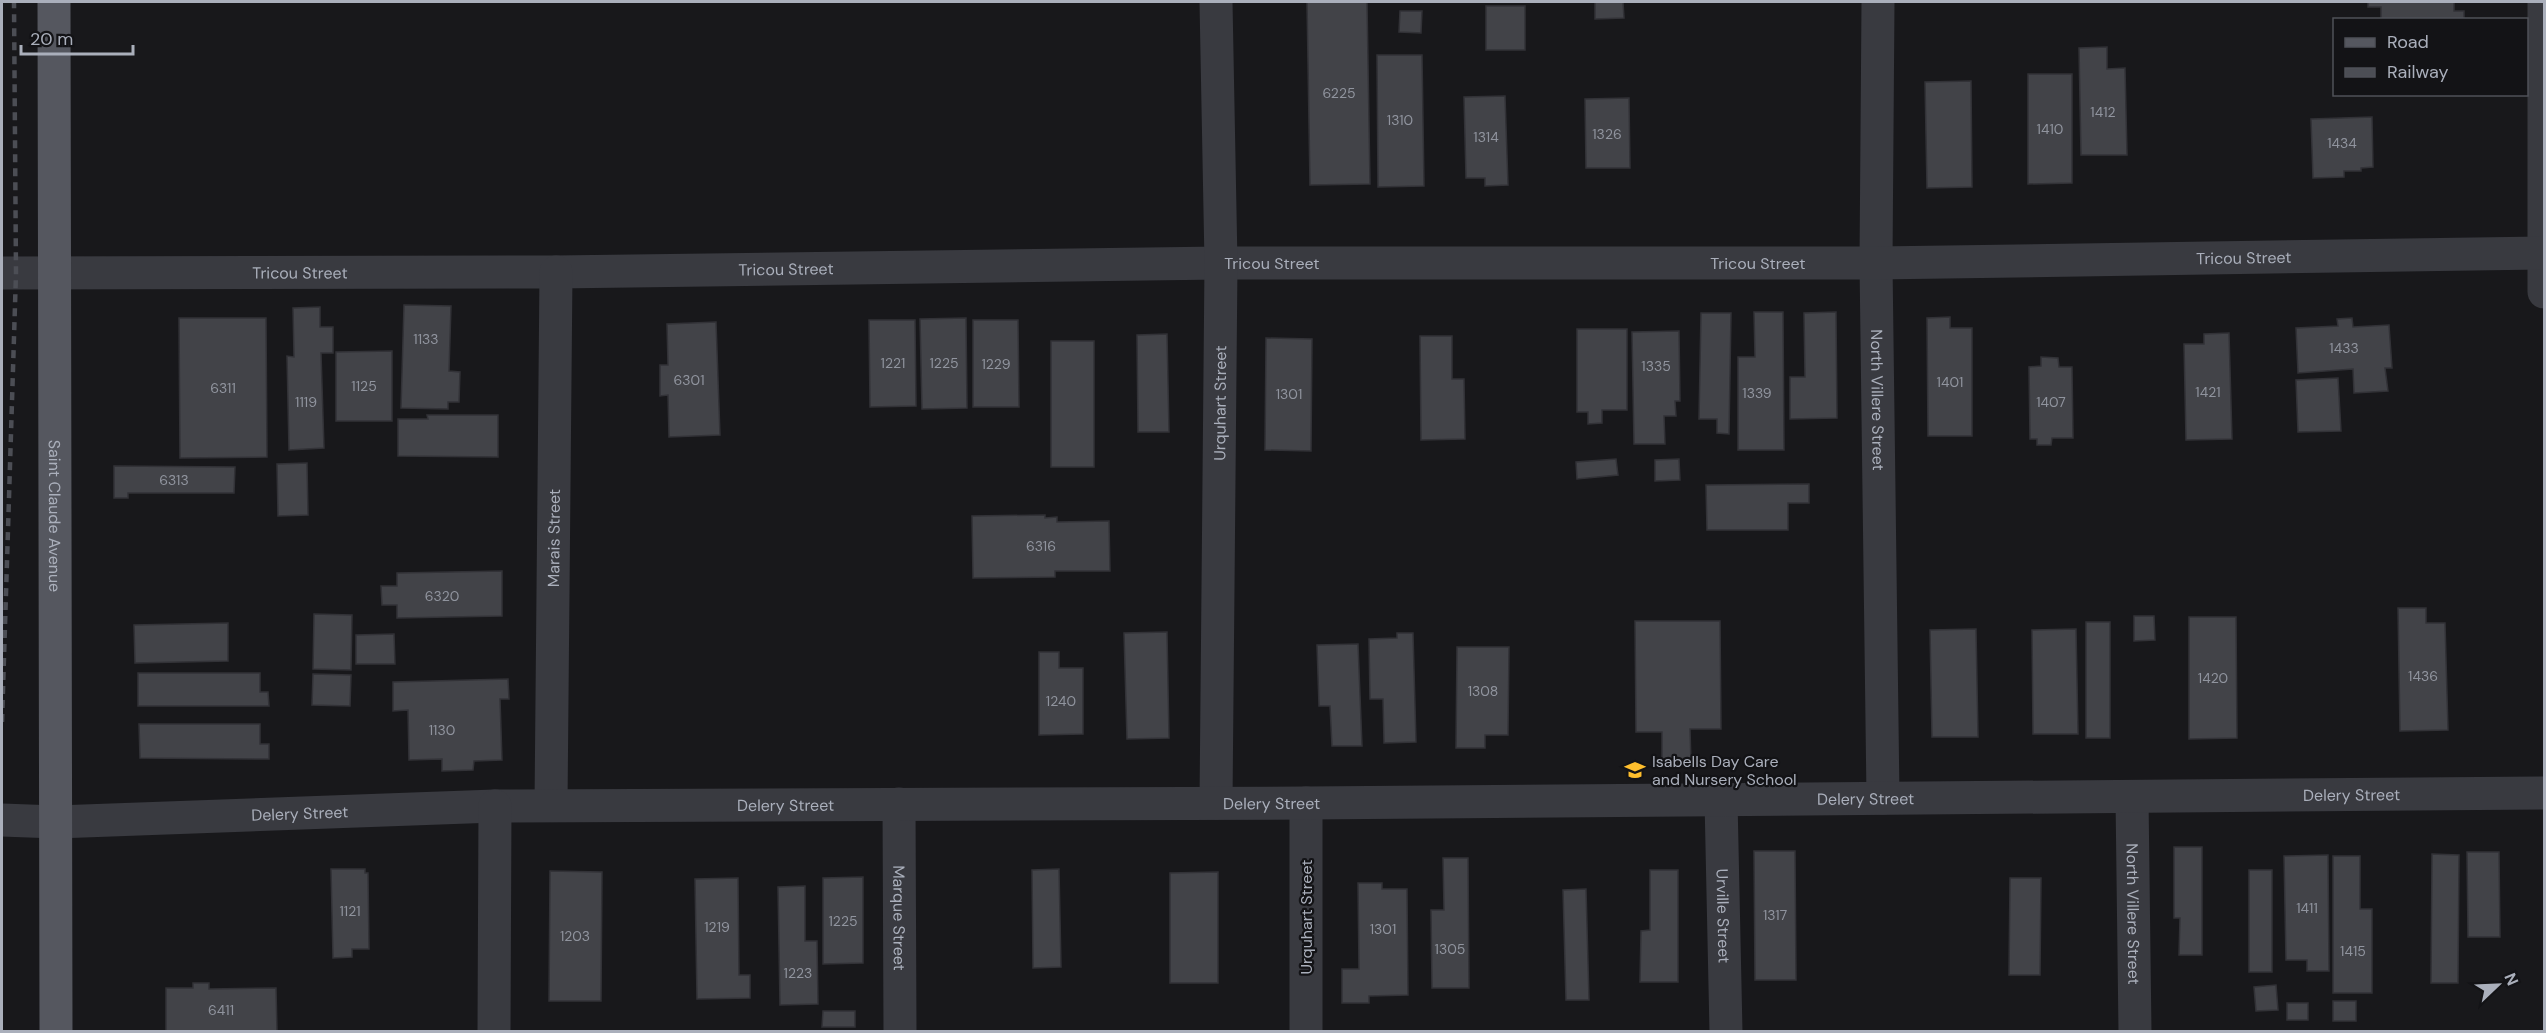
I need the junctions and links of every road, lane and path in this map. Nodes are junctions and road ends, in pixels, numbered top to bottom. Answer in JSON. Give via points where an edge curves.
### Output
{"nodes":[{"id":1,"x":54,"y":2,"type":"edge"},
{"id":2,"x":1216,"y":2,"type":"edge"},
{"id":3,"x":1878,"y":2,"type":"edge"},
{"id":4,"x":2544,"y":2,"type":"edge"},
{"id":5,"x":2544,"y":253,"type":"edge"},
{"id":6,"x":1221,"y":263,"type":"junction"},
{"id":7,"x":1876,"y":263,"type":"junction"},
{"id":8,"x":55,"y":272,"type":"junction"},
{"id":9,"x":556,"y":272,"type":"junction"},
{"id":10,"x":2,"y":273,"type":"edge"},
{"id":11,"x":2544,"y":292,"type":"edge"},
{"id":12,"x":2544,"y":793,"type":"edge"},
{"id":13,"x":2132,"y":797,"type":"junction"},
{"id":14,"x":1883,"y":798,"type":"junction"},
{"id":15,"x":1721,"y":800,"type":"junction"},
{"id":16,"x":1306,"y":803,"type":"junction"},
{"id":17,"x":898,"y":804,"type":"junction"},
{"id":18,"x":1216,"y":804,"type":"junction"},
{"id":19,"x":551,"y":805,"type":"junction"},
{"id":20,"x":495,"y":806,"type":"junction"},
{"id":21,"x":2,"y":820,"type":"edge"},
{"id":22,"x":56,"y":822,"type":"junction"},
{"id":23,"x":56,"y":1032,"type":"edge"},
{"id":24,"x":494,"y":1032,"type":"edge"},
{"id":25,"x":900,"y":1032,"type":"edge"},
{"id":26,"x":1306,"y":1032,"type":"edge"},
{"id":27,"x":1726,"y":1032,"type":"edge"},
{"id":28,"x":2135,"y":1032,"type":"edge"}],
"edges":[{"from":1,"to":8,"type":"main road","name":"Saint Claude Avenue"},
{"from":2,"to":6,"type":"street","name":"Urquhart Street"},
{"from":3,"to":7,"type":"street","name":"North Villere Street"},
{"from":4,"to":5,"type":"street"},
{"from":5,"to":7,"type":"street","name":"Tricou Street"},
{"from":5,"to":11,"type":"street"},
{"from":6,"to":7,"type":"street","name":"Tricou Street"},
{"from":6,"to":9,"type":"street","name":"Tricou Street"},
{"from":6,"to":18,"type":"street","name":"Urquhart Street"},
{"from":7,"to":14,"type":"street","name":"North Villere Street"},
{"from":8,"to":9,"type":"street","name":"Tricou Street"},
{"from":8,"to":10,"type":"street","name":"Tricou Street"},
{"from":8,"to":22,"type":"main road","name":"Saint Claude Avenue"},
{"from":9,"to":19,"type":"street","name":"Marais Street"},
{"from":12,"to":13,"type":"street","name":"Delery Street"},
{"from":13,"to":14,"type":"street","name":"Delery Street"},
{"from":13,"to":28,"type":"street","name":"North Villere Street"},
{"from":14,"to":15,"type":"street","name":"Delery Street"},
{"from":15,"to":16,"type":"street","name":"Delery Street"},
{"from":15,"to":27,"type":"street","name":"Urville Street"},
{"from":16,"to":18,"type":"street","name":"Delery Street"},
{"from":16,"to":26,"type":"street","name":"Urquhart Street"},
{"from":17,"to":18,"type":"street","name":"Delery Street"},
{"from":17,"to":19,"type":"street","name":"Delery Street"},
{"from":17,"to":25,"type":"street","name":"Marque Street"},
{"from":19,"to":20,"type":"street","name":"Delery Street"},
{"from":20,"to":22,"type":"street","name":"Delery Street"},
{"from":20,"to":24,"type":"street"},
{"from":21,"to":22,"type":"street","name":"Delery Street"},
{"from":22,"to":23,"type":"main road","name":"Saint Claude Avenue"}]}
